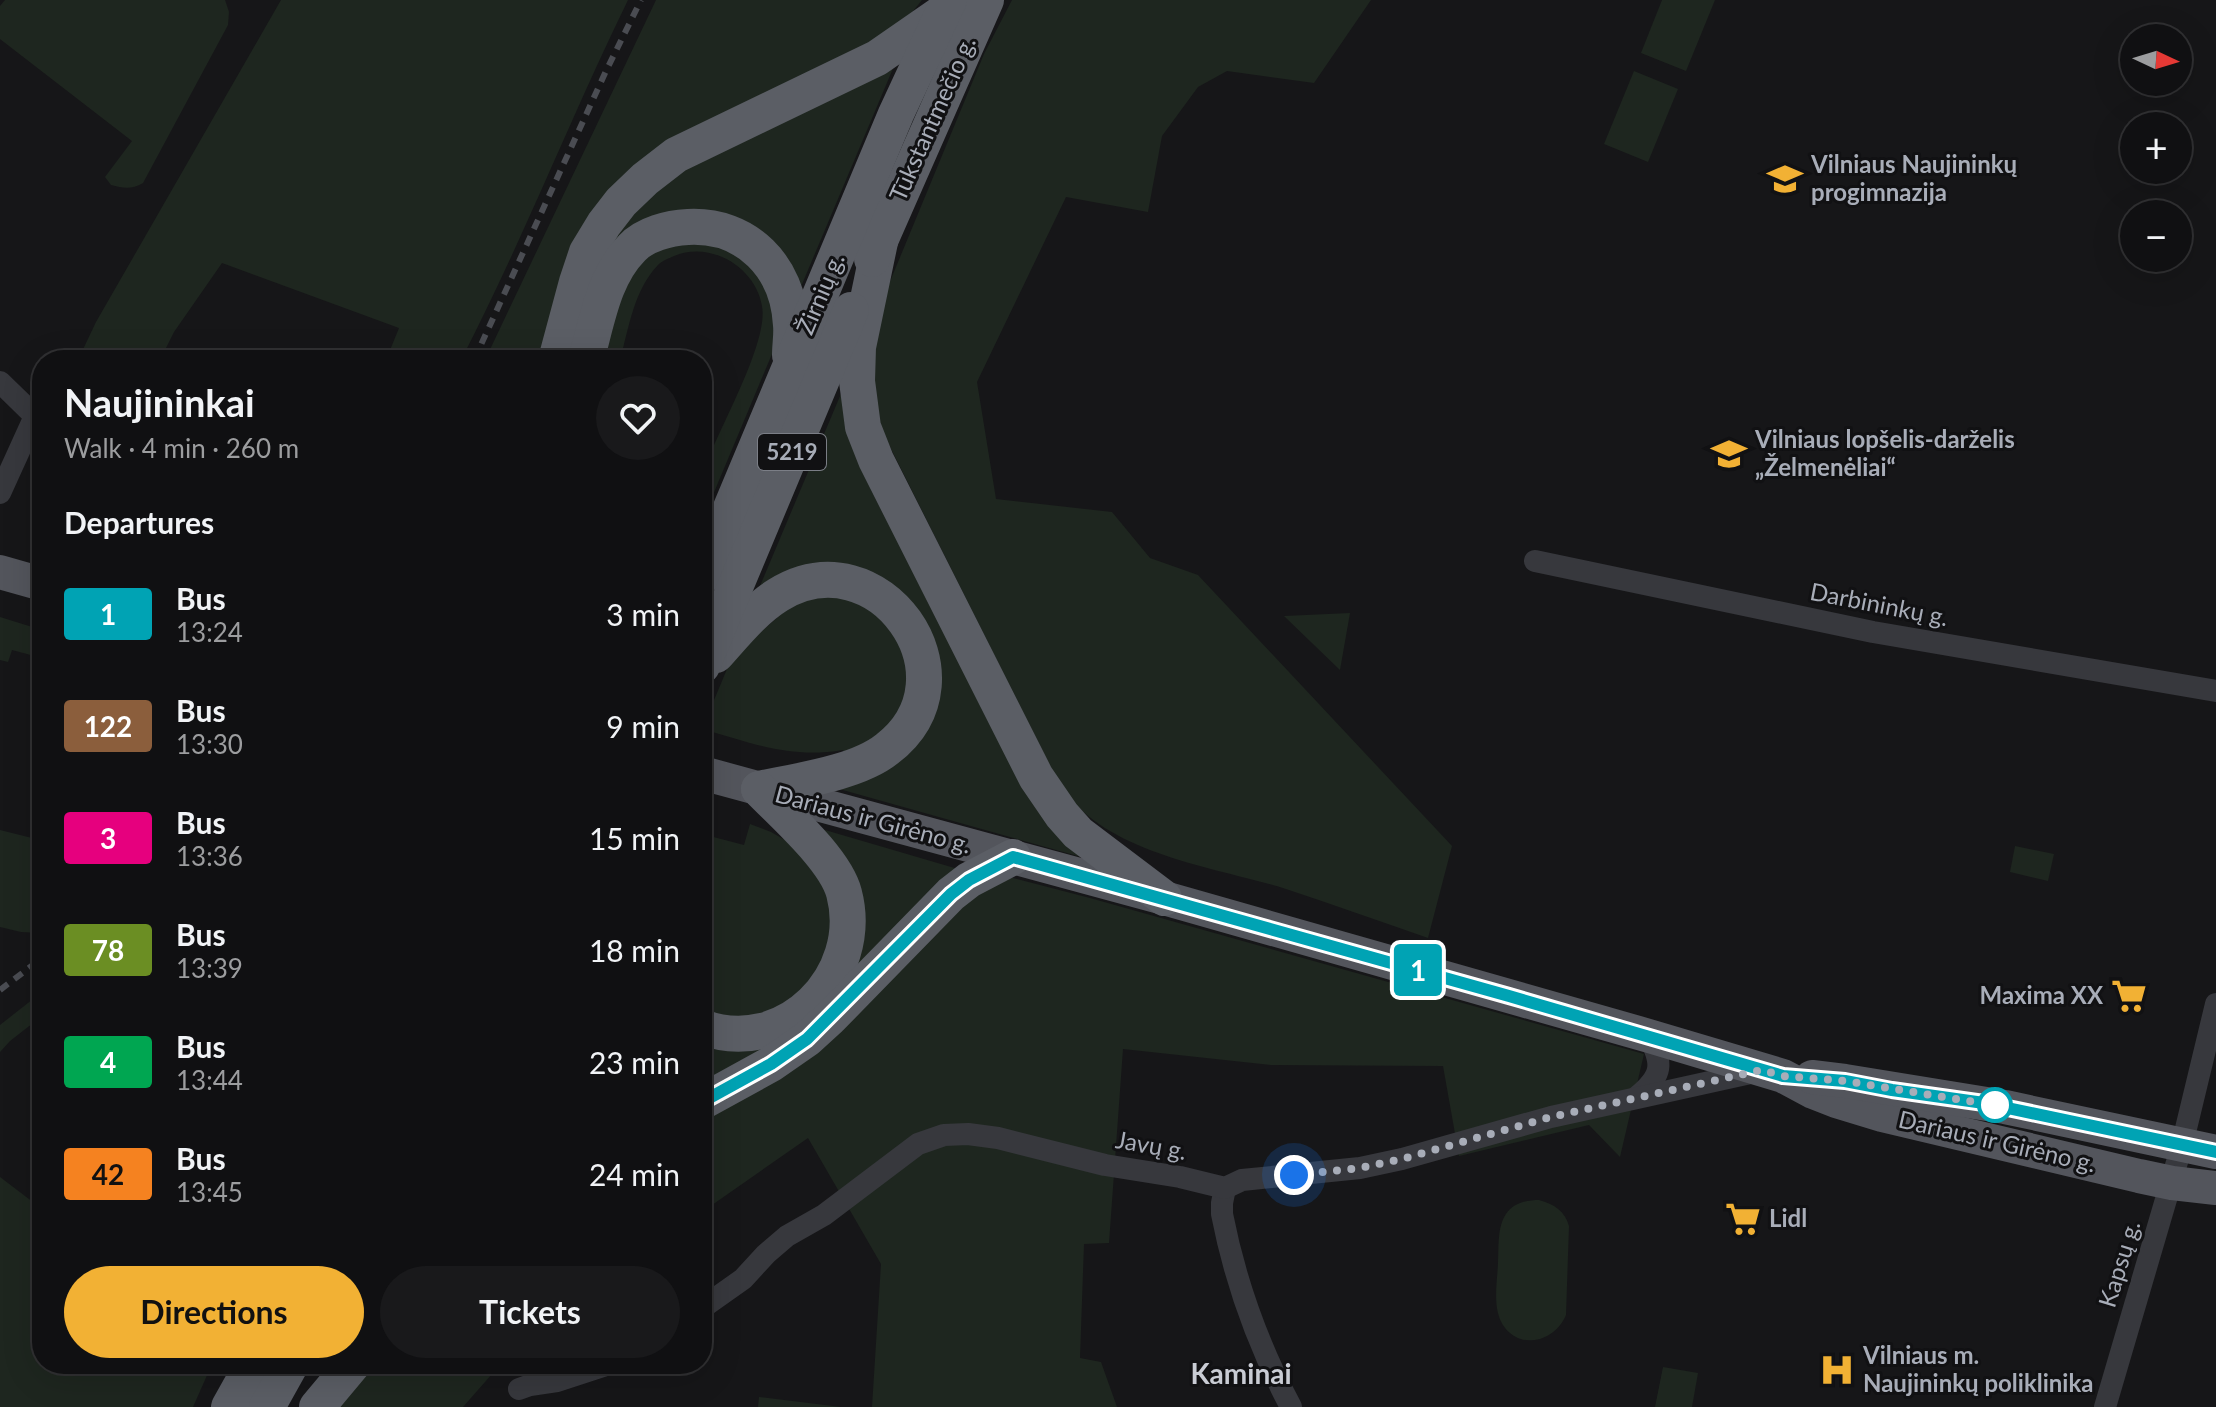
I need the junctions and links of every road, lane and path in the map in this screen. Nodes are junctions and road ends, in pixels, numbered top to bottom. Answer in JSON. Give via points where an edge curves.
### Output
{"nodes":[{"id":1,"x":986,"y":0,"type":"edge"},
{"id":2,"x":946,"y":6,"type":"edge"},
{"id":3,"x":881,"y":237,"type":"junction"},
{"id":4,"x":559,"y":350,"type":"edge"},
{"id":5,"x":589,"y":350,"type":"edge"},
{"id":6,"x":789,"y":370,"type":"junction"},
{"id":7,"x":0,"y":382,"type":"edge"},
{"id":8,"x":32,"y":413,"type":"edge"},
{"id":9,"x":32,"y":423,"type":"edge"},
{"id":10,"x":0,"y":493,"type":"edge"},
{"id":11,"x":712,"y":553,"type":"edge"},
{"id":12,"x":1535,"y":561,"type":"dead end"},
{"id":13,"x":0,"y":572,"type":"edge"},
{"id":14,"x":32,"y":581,"type":"edge"},
{"id":15,"x":712,"y":644,"type":"edge"},
{"id":16,"x":712,"y":658,"type":"edge"},
{"id":17,"x":2216,"y":691,"type":"edge"},
{"id":18,"x":712,"y":776,"type":"edge"},
{"id":19,"x":759,"y":789,"type":"junction"},
{"id":20,"x":1013,"y":857,"type":"junction"},
{"id":21,"x":1164,"y":898,"type":"junction"},
{"id":22,"x":2216,"y":1004,"type":"edge"},
{"id":23,"x":712,"y":1030,"type":"edge"},
{"id":24,"x":1649,"y":1036,"type":"junction"},
{"id":25,"x":1773,"y":1073,"type":"junction"},
{"id":26,"x":712,"y":1096,"type":"edge"},
{"id":27,"x":1638,"y":1096,"type":"junction"},
{"id":28,"x":2182,"y":1145,"type":"junction"},
{"id":29,"x":2216,"y":1152,"type":"edge"},
{"id":30,"x":2172,"y":1183,"type":"junction"},
{"id":31,"x":1225,"y":1188,"type":"junction"},
{"id":32,"x":2216,"y":1188,"type":"edge"},
{"id":33,"x":712,"y":1301,"type":"edge"},
{"id":34,"x":222,"y":1374,"type":"edge"},
{"id":35,"x":247,"y":1374,"type":"edge"},
{"id":36,"x":285,"y":1374,"type":"edge"},
{"id":37,"x":345,"y":1374,"type":"edge"},
{"id":38,"x":578,"y":1374,"type":"edge"},
{"id":39,"x":519,"y":1389,"type":"dead end"},
{"id":40,"x":207,"y":1407,"type":"edge"},
{"id":41,"x":229,"y":1407,"type":"edge"},
{"id":42,"x":267,"y":1407,"type":"edge"},
{"id":43,"x":317,"y":1407,"type":"edge"},
{"id":44,"x":1291,"y":1407,"type":"edge"},
{"id":45,"x":2105,"y":1407,"type":"edge"}],
"edges":[{"from":1,"to":3,"type":"highway","name":"Tūkstantmečio g.","number":"5219"},
{"from":2,"to":4,"type":"highway","via":[[877,58],[676,155],[645,179],[621,202],[587,252]]},
{"from":2,"to":6,"type":"highway","name":"Žirnių g.","number":"5219"},
{"from":3,"to":15,"type":"highway","name":"Žirnių g.","number":"5219"},
{"from":3,"to":21,"type":"highway","via":[[858,347],[857,381],[863,427],[876,460],[1036,777],[1078,833]]},
{"from":5,"to":6,"type":"highway","via":[[617,265],[634,245],[676,227],[701,226],[750,242],[778,275],[791,324]]},
{"from":6,"to":11,"type":"highway","name":"Žirnių g.","number":"5219"},
{"from":7,"to":8,"type":"street"},
{"from":9,"to":10,"type":"street"},
{"from":12,"to":17,"type":"street","name":"Darbininkų g.","via":[[1873,632]]},
{"from":13,"to":14,"type":"main road"},
{"from":16,"to":19,"type":"highway","via":[[778,595],[827,580],[879,594],[899,611],[922,655],[921,700],[899,739],[852,767]]},
{"from":18,"to":19,"type":"main road","name":"Dariaus ir Girėno g."},
{"from":19,"to":20,"type":"main road","name":"Dariaus ir Girėno g."},
{"from":19,"to":23,"type":"highway","via":[[829,862],[844,891],[849,923],[837,969],[811,1007],[772,1028],[729,1034]]},
{"from":20,"to":21,"type":"main road","name":"Dariaus ir Girėno g."},
{"from":20,"to":26,"type":"highway","via":[[951,894],[807,1039]]},
{"from":21,"to":24,"type":"main road","name":"Dariaus ir Girėno g."},
{"from":22,"to":28,"type":"street","name":"Kapsų g."},
{"from":24,"to":25,"type":"main road","name":"Dariaus ir Girėno g."},
{"from":24,"to":27,"type":"street","via":[[1659,1071]]},
{"from":25,"to":27,"type":"street","name":"Javų g."},
{"from":25,"to":28,"type":"main road","name":"Dariaus ir Girėno g.","via":[[2019,1109]]},
{"from":25,"to":30,"type":"main road","name":"Dariaus ir Girėno g.","via":[[1824,1097],[1882,1115]]},
{"from":27,"to":31,"type":"street","name":"Javų g.","via":[[1402,1159],[1242,1180]]},
{"from":28,"to":29,"type":"main road","name":"Dariaus ir Girėno g."},
{"from":28,"to":30,"type":"street","name":"Kapsų g."},
{"from":30,"to":32,"type":"main road","name":"Dariaus ir Girėno g."},
{"from":30,"to":45,"type":"street","name":"Kapsų g."},
{"from":31,"to":33,"type":"street","name":"Javų g.","via":[[998,1138],[944,1135],[918,1144],[824,1215],[787,1236]]},
{"from":31,"to":44,"type":"street","via":[[1222,1214],[1244,1301]]},
{"from":34,"to":40,"type":"highway"},
{"from":35,"to":41,"type":"highway"},
{"from":36,"to":42,"type":"highway"},
{"from":37,"to":43,"type":"highway"},
{"from":38,"to":39,"type":"street"}]}
